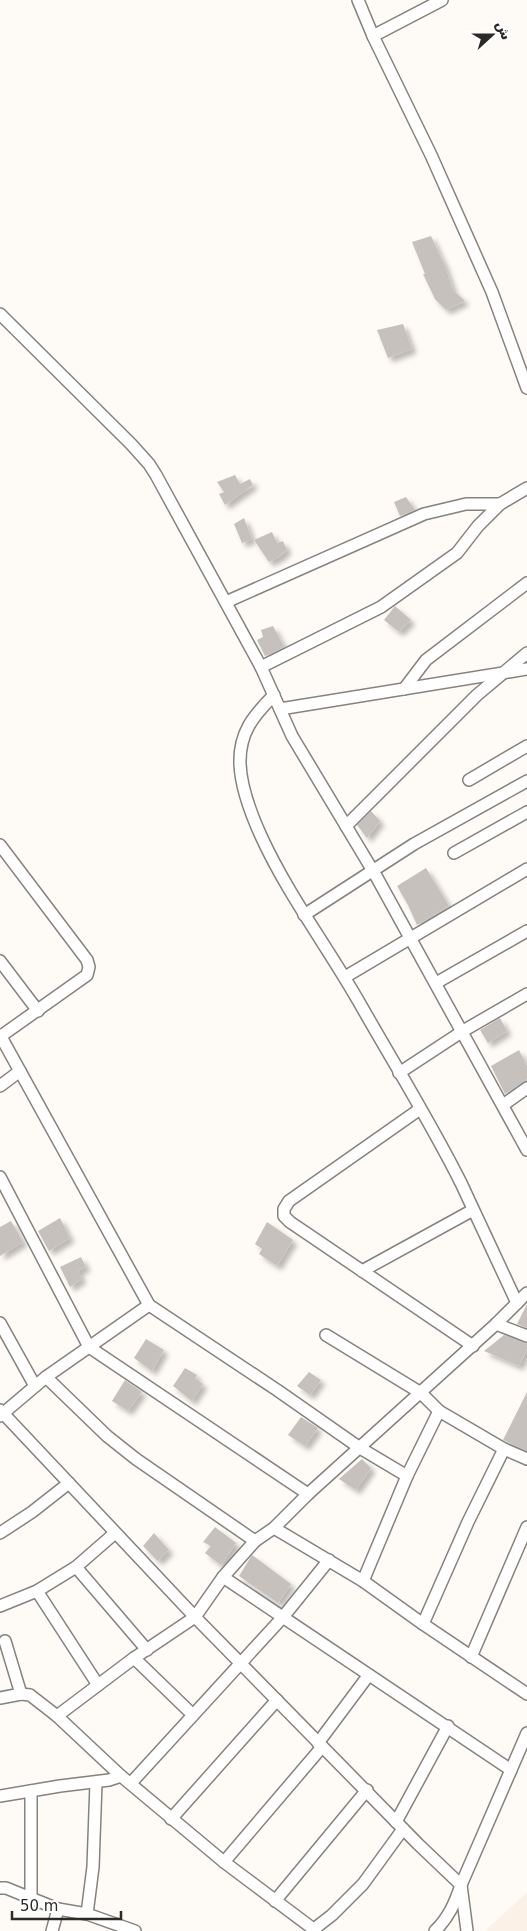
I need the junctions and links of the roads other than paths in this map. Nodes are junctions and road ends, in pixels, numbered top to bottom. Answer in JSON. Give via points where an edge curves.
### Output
{"nodes":[{"id":1,"x":358,"y":0,"type":"edge"},
{"id":2,"x":442,"y":0,"type":"edge"},
{"id":3,"x":374,"y":36,"type":"junction"},
{"id":4,"x":0,"y":314,"type":"edge"},
{"id":5,"x":527,"y":388,"type":"edge"},
{"id":6,"x":527,"y":488,"type":"edge"},
{"id":7,"x":500,"y":504,"type":"junction"},
{"id":8,"x":527,"y":583,"type":"edge"},
{"id":9,"x":226,"y":602,"type":"junction"},
{"id":10,"x":527,"y":653,"type":"edge"},
{"id":11,"x":261,"y":667,"type":"junction"},
{"id":12,"x":527,"y":669,"type":"edge"},
{"id":13,"x":504,"y":673,"type":"junction"},
{"id":14,"x":404,"y":689,"type":"junction"},
{"id":15,"x":274,"y":696,"type":"junction"},
{"id":16,"x":280,"y":710,"type":"junction"},
{"id":17,"x":527,"y":746,"type":"edge"},
{"id":18,"x":469,"y":780,"type":"dead end"},
{"id":19,"x":527,"y":781,"type":"edge"},
{"id":20,"x":527,"y":812,"type":"edge"},
{"id":21,"x":346,"y":826,"type":"junction"},
{"id":22,"x":0,"y":845,"type":"edge"},
{"id":23,"x":454,"y":853,"type":"dead end"},
{"id":24,"x":527,"y":869,"type":"edge"},
{"id":25,"x":373,"y":871,"type":"junction"},
{"id":26,"x":304,"y":915,"type":"junction"},
{"id":27,"x":527,"y":931,"type":"edge"},
{"id":28,"x":411,"y":938,"type":"junction"},
{"id":29,"x":0,"y":961,"type":"edge"},
{"id":30,"x":345,"y":977,"type":"junction"},
{"id":31,"x":436,"y":983,"type":"junction"},
{"id":32,"x":527,"y":994,"type":"edge"},
{"id":33,"x":38,"y":1011,"type":"junction"},
{"id":34,"x":463,"y":1031,"type":"junction"},
{"id":35,"x":1,"y":1035,"type":"edge"},
{"id":36,"x":20,"y":1070,"type":"junction"},
{"id":37,"x":399,"y":1073,"type":"junction"},
{"id":38,"x":0,"y":1086,"type":"edge"},
{"id":39,"x":527,"y":1088,"type":"edge"},
{"id":40,"x":503,"y":1104,"type":"junction"},
{"id":41,"x":420,"y":1109,"type":"junction"},
{"id":42,"x":526,"y":1146,"type":"edge"},
{"id":43,"x":0,"y":1177,"type":"edge"},
{"id":44,"x":473,"y":1210,"type":"junction"},
{"id":45,"x":362,"y":1271,"type":"junction"},
{"id":46,"x":527,"y":1293,"type":"edge"},
{"id":47,"x":517,"y":1303,"type":"junction"},
{"id":48,"x":149,"y":1305,"type":"junction"},
{"id":49,"x":0,"y":1322,"type":"edge"},
{"id":50,"x":496,"y":1324,"type":"junction"},
{"id":51,"x":326,"y":1335,"type":"dead end"},
{"id":52,"x":527,"y":1336,"type":"edge"},
{"id":53,"x":89,"y":1346,"type":"junction"},
{"id":54,"x":472,"y":1346,"type":"junction"},
{"id":55,"x":46,"y":1377,"type":"junction"},
{"id":56,"x":35,"y":1386,"type":"junction"},
{"id":57,"x":420,"y":1393,"type":"junction"},
{"id":58,"x":440,"y":1411,"type":"junction"},
{"id":59,"x":1,"y":1413,"type":"edge"},
{"id":60,"x":360,"y":1448,"type":"junction"},
{"id":61,"x":504,"y":1449,"type":"junction"},
{"id":62,"x":527,"y":1459,"type":"edge"},
{"id":63,"x":407,"y":1476,"type":"junction"},
{"id":64,"x":69,"y":1483,"type":"junction"},
{"id":65,"x":308,"y":1494,"type":"junction"},
{"id":66,"x":527,"y":1527,"type":"edge"},
{"id":67,"x":274,"y":1528,"type":"junction"},
{"id":68,"x":0,"y":1533,"type":"edge"},
{"id":69,"x":115,"y":1533,"type":"junction"},
{"id":70,"x":255,"y":1541,"type":"junction"},
{"id":71,"x":328,"y":1560,"type":"junction"},
{"id":72,"x":76,"y":1567,"type":"junction"},
{"id":73,"x":223,"y":1577,"type":"junction"},
{"id":74,"x":363,"y":1582,"type":"junction"},
{"id":75,"x":37,"y":1591,"type":"junction"},
{"id":76,"x":0,"y":1606,"type":"edge"},
{"id":77,"x":283,"y":1617,"type":"junction"},
{"id":78,"x":195,"y":1618,"type":"junction"},
{"id":79,"x":423,"y":1624,"type":"junction"},
{"id":80,"x":5,"y":1641,"type":"dead end"},
{"id":81,"x":147,"y":1650,"type":"junction"},
{"id":82,"x":134,"y":1658,"type":"junction"},
{"id":83,"x":471,"y":1658,"type":"junction"},
{"id":84,"x":240,"y":1663,"type":"junction"},
{"id":85,"x":368,"y":1676,"type":"junction"},
{"id":86,"x":98,"y":1685,"type":"junction"},
{"id":87,"x":21,"y":1694,"type":"junction"},
{"id":88,"x":527,"y":1694,"type":"edge"},
{"id":89,"x":0,"y":1698,"type":"edge"},
{"id":90,"x":277,"y":1700,"type":"junction"},
{"id":91,"x":193,"y":1715,"type":"junction"},
{"id":92,"x":57,"y":1716,"type":"junction"},
{"id":93,"x":448,"y":1726,"type":"junction"},
{"id":94,"x":527,"y":1734,"type":"edge"},
{"id":95,"x":320,"y":1745,"type":"junction"},
{"id":96,"x":511,"y":1770,"type":"junction"},
{"id":97,"x":126,"y":1779,"type":"junction"},
{"id":98,"x":96,"y":1782,"type":"junction"},
{"id":99,"x":367,"y":1790,"type":"junction"},
{"id":100,"x":31,"y":1791,"type":"junction"},
{"id":101,"x":0,"y":1796,"type":"edge"},
{"id":102,"x":171,"y":1819,"type":"junction"},
{"id":103,"x":400,"y":1825,"type":"junction"},
{"id":104,"x":224,"y":1862,"type":"junction"},
{"id":105,"x":2,"y":1885,"type":"edge"},
{"id":106,"x":461,"y":1885,"type":"junction"},
{"id":107,"x":31,"y":1899,"type":"junction"},
{"id":108,"x":275,"y":1901,"type":"junction"},
{"id":109,"x":58,"y":1909,"type":"junction"},
{"id":110,"x":87,"y":1914,"type":"junction"},
{"id":111,"x":315,"y":1930,"type":"edge"},
{"id":112,"x":52,"y":1931,"type":"edge"},
{"id":113,"x":135,"y":1931,"type":"edge"},
{"id":114,"x":435,"y":1931,"type":"edge"},
{"id":115,"x":467,"y":1931,"type":"edge"}],
"edges":[{"from":1,"to":3,"type":"street"},
{"from":2,"to":3,"type":"street"},
{"from":3,"to":5,"type":"street","via":[[488,283]]},
{"from":4,"to":9,"type":"street","via":[[149,464]]},
{"from":6,"to":7,"type":"street"},
{"from":7,"to":9,"type":"street","via":[[466,504],[424,514]]},
{"from":7,"to":11,"type":"street","via":[[457,553],[381,608]]},
{"from":8,"to":14,"type":"street","via":[[426,660]]},
{"from":9,"to":11,"type":"street"},
{"from":10,"to":13,"type":"street"},
{"from":11,"to":15,"type":"street"},
{"from":12,"to":13,"type":"street"},
{"from":13,"to":14,"type":"street"},
{"from":13,"to":21,"type":"street","via":[[477,695]]},
{"from":14,"to":16,"type":"street"},
{"from":15,"to":16,"type":"street"},
{"from":15,"to":26,"type":"street","via":[[249,723],[240,763],[254,819],[276,869]]},
{"from":16,"to":21,"type":"street"},
{"from":17,"to":18,"type":"street"},
{"from":19,"to":25,"type":"street","via":[[414,844]]},
{"from":20,"to":23,"type":"street"},
{"from":21,"to":25,"type":"street"},
{"from":22,"to":33,"type":"street","via":[[87,960],[89,967],[87,974]]},
{"from":24,"to":28,"type":"street"},
{"from":25,"to":26,"type":"street"},
{"from":25,"to":28,"type":"street"},
{"from":26,"to":30,"type":"street"},
{"from":27,"to":31,"type":"street"},
{"from":28,"to":30,"type":"street"},
{"from":28,"to":31,"type":"street"},
{"from":29,"to":33,"type":"street"},
{"from":30,"to":37,"type":"street"},
{"from":31,"to":34,"type":"street"},
{"from":32,"to":34,"type":"street"},
{"from":33,"to":35,"type":"street"},
{"from":34,"to":37,"type":"street"},
{"from":34,"to":40,"type":"street"},
{"from":35,"to":36,"type":"street"},
{"from":36,"to":38,"type":"street"},
{"from":36,"to":48,"type":"street"},
{"from":37,"to":41,"type":"street"},
{"from":39,"to":40,"type":"street"},
{"from":40,"to":42,"type":"street"},
{"from":41,"to":44,"type":"street"},
{"from":41,"to":45,"type":"street","via":[[289,1201],[284,1209],[284,1216],[290,1222]]},
{"from":43,"to":53,"type":"street"},
{"from":44,"to":45,"type":"street"},
{"from":44,"to":47,"type":"street"},
{"from":45,"to":54,"type":"street"},
{"from":46,"to":47,"type":"street"},
{"from":47,"to":50,"type":"street"},
{"from":48,"to":53,"type":"street"},
{"from":48,"to":60,"type":"street"},
{"from":49,"to":56,"type":"street"},
{"from":50,"to":52,"type":"street"},
{"from":50,"to":54,"type":"street"},
{"from":51,"to":57,"type":"street"},
{"from":53,"to":55,"type":"street"},
{"from":53,"to":65,"type":"street"},
{"from":54,"to":57,"type":"street"},
{"from":55,"to":56,"type":"street"},
{"from":55,"to":70,"type":"street","via":[[121,1447]]},
{"from":56,"to":59,"type":"street"},
{"from":57,"to":58,"type":"street"},
{"from":57,"to":60,"type":"street"},
{"from":58,"to":61,"type":"street"},
{"from":58,"to":63,"type":"street"},
{"from":59,"to":64,"type":"street"},
{"from":60,"to":63,"type":"street"},
{"from":60,"to":65,"type":"street"},
{"from":61,"to":62,"type":"street"},
{"from":61,"to":79,"type":"street"},
{"from":63,"to":74,"type":"street"},
{"from":64,"to":68,"type":"street"},
{"from":64,"to":69,"type":"street"},
{"from":65,"to":67,"type":"street"},
{"from":66,"to":83,"type":"street"},
{"from":67,"to":70,"type":"street"},
{"from":67,"to":71,"type":"street"},
{"from":69,"to":72,"type":"street"},
{"from":69,"to":78,"type":"street"},
{"from":70,"to":73,"type":"street"},
{"from":71,"to":74,"type":"street"},
{"from":71,"to":77,"type":"street"},
{"from":72,"to":75,"type":"street"},
{"from":72,"to":81,"type":"street"},
{"from":73,"to":77,"type":"street"},
{"from":73,"to":78,"type":"street"},
{"from":74,"to":79,"type":"street"},
{"from":75,"to":76,"type":"street"},
{"from":75,"to":86,"type":"street"},
{"from":77,"to":84,"type":"street"},
{"from":77,"to":85,"type":"street"},
{"from":78,"to":81,"type":"street"},
{"from":78,"to":84,"type":"street"},
{"from":79,"to":83,"type":"street"},
{"from":80,"to":87,"type":"street"},
{"from":81,"to":82,"type":"street"},
{"from":82,"to":86,"type":"street"},
{"from":82,"to":91,"type":"street"},
{"from":83,"to":88,"type":"street"},
{"from":84,"to":90,"type":"street"},
{"from":84,"to":91,"type":"street"},
{"from":85,"to":93,"type":"street"},
{"from":85,"to":95,"type":"street"},
{"from":86,"to":92,"type":"street"},
{"from":87,"to":89,"type":"street"},
{"from":87,"to":92,"type":"street","via":[[30,1695]]},
{"from":90,"to":95,"type":"street"},
{"from":90,"to":102,"type":"street"},
{"from":91,"to":97,"type":"street"},
{"from":92,"to":97,"type":"street"},
{"from":93,"to":96,"type":"street"},
{"from":93,"to":103,"type":"street"},
{"from":94,"to":96,"type":"street"},
{"from":95,"to":99,"type":"street"},
{"from":95,"to":104,"type":"street"},
{"from":96,"to":106,"type":"street"},
{"from":97,"to":98,"type":"street"},
{"from":97,"to":102,"type":"street"},
{"from":98,"to":100,"type":"street"},
{"from":98,"to":110,"type":"street","via":[[93,1867]]},
{"from":99,"to":103,"type":"street"},
{"from":99,"to":108,"type":"street"},
{"from":100,"to":101,"type":"street"},
{"from":100,"to":107,"type":"street"},
{"from":102,"to":104,"type":"street"},
{"from":103,"to":106,"type":"street"},
{"from":103,"to":111,"type":"street","via":[[362,1884]]},
{"from":104,"to":108,"type":"street"},
{"from":105,"to":107,"type":"street"},
{"from":106,"to":114,"type":"street","via":[[454,1906]]},
{"from":106,"to":115,"type":"street"},
{"from":107,"to":109,"type":"street"},
{"from":108,"to":111,"type":"street"},
{"from":109,"to":110,"type":"street"},
{"from":109,"to":112,"type":"street"},
{"from":110,"to":113,"type":"street"}]}
